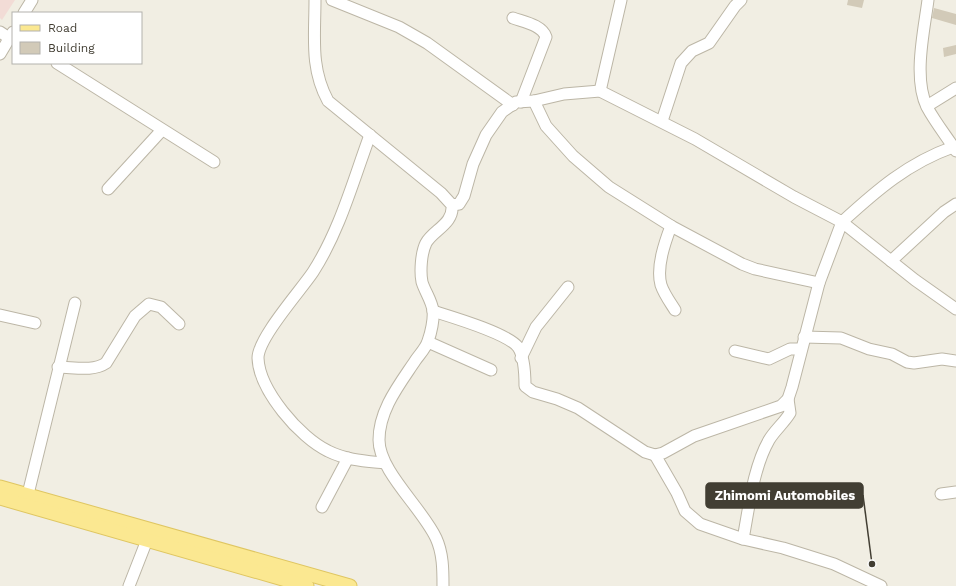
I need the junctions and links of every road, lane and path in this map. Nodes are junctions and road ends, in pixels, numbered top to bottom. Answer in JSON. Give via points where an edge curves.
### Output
{"nodes":[{"id":1,"x":32,"y":0,"type":"edge"},
{"id":2,"x":315,"y":0,"type":"edge"},
{"id":3,"x":332,"y":0,"type":"edge"},
{"id":4,"x":621,"y":0,"type":"edge"},
{"id":5,"x":742,"y":0,"type":"edge"},
{"id":6,"x":928,"y":0,"type":"edge"},
{"id":7,"x":25,"y":12,"type":"edge"},
{"id":8,"x":513,"y":18,"type":"dead end"},
{"id":9,"x":9,"y":34,"type":"edge"},
{"id":10,"x":0,"y":54,"type":"edge"},
{"id":11,"x":59,"y":64,"type":"edge"},
{"id":12,"x":956,"y":88,"type":"edge"},
{"id":13,"x":600,"y":91,"type":"junction"},
{"id":14,"x":534,"y":101,"type":"junction"},
{"id":15,"x":517,"y":103,"type":"junction"},
{"id":16,"x":927,"y":106,"type":"junction"},
{"id":17,"x":662,"y":121,"type":"junction"},
{"id":18,"x":162,"y":130,"type":"junction"},
{"id":19,"x":370,"y":135,"type":"junction"},
{"id":20,"x":955,"y":149,"type":"edge"},
{"id":21,"x":214,"y":162,"type":"dead end"},
{"id":22,"x":108,"y":189,"type":"dead end"},
{"id":23,"x":956,"y":204,"type":"edge"},
{"id":24,"x":452,"y":205,"type":"junction"},
{"id":25,"x":842,"y":222,"type":"junction"},
{"id":26,"x":671,"y":226,"type":"junction"},
{"id":27,"x":892,"y":261,"type":"junction"},
{"id":28,"x":818,"y":283,"type":"junction"},
{"id":29,"x":568,"y":287,"type":"dead end"},
{"id":30,"x":74,"y":303,"type":"dead end"},
{"id":31,"x":956,"y":309,"type":"edge"},
{"id":32,"x":675,"y":310,"type":"dead end"},
{"id":33,"x":433,"y":311,"type":"junction"},
{"id":34,"x":0,"y":314,"type":"edge"},
{"id":35,"x":35,"y":323,"type":"dead end"},
{"id":36,"x":179,"y":324,"type":"dead end"},
{"id":37,"x":804,"y":337,"type":"junction"},
{"id":38,"x":428,"y":342,"type":"junction"},
{"id":39,"x":801,"y":349,"type":"junction"},
{"id":40,"x":734,"y":351,"type":"dead end"},
{"id":41,"x":521,"y":358,"type":"junction"},
{"id":42,"x":956,"y":361,"type":"edge"},
{"id":43,"x":58,"y":367,"type":"junction"},
{"id":44,"x":491,"y":370,"type":"dead end"},
{"id":45,"x":788,"y":399,"type":"junction"},
{"id":46,"x":655,"y":455,"type":"junction"},
{"id":47,"x":348,"y":458,"type":"junction"},
{"id":48,"x":384,"y":463,"type":"junction"},
{"id":49,"x":0,"y":487,"type":"edge"},
{"id":50,"x":956,"y":492,"type":"edge"},
{"id":51,"x":28,"y":494,"type":"junction"},
{"id":52,"x":940,"y":494,"type":"dead end"},
{"id":53,"x":0,"y":498,"type":"edge"},
{"id":54,"x":322,"y":507,"type":"dead end"},
{"id":55,"x":743,"y":539,"type":"junction"},
{"id":56,"x":147,"y":540,"type":"junction"},
{"id":57,"x":129,"y":586,"type":"edge"},
{"id":58,"x":307,"y":586,"type":"edge"},
{"id":59,"x":350,"y":586,"type":"edge"},
{"id":60,"x":443,"y":586,"type":"edge"},
{"id":61,"x":881,"y":586,"type":"edge"}],
"edges":[{"from":1,"to":7,"type":"street"},
{"from":2,"to":19,"type":"street","via":[[315,68],[320,87],[328,101]]},
{"from":3,"to":15,"type":"street","via":[[399,27]]},
{"from":4,"to":13,"type":"street"},
{"from":5,"to":17,"type":"street","via":[[735,6],[710,43],[692,51],[681,63]]},
{"from":6,"to":16,"type":"street","via":[[920,74]]},
{"from":8,"to":15,"type":"street","via":[[539,28],[546,36]]},
{"from":9,"to":10,"type":"street"},
{"from":11,"to":18,"type":"street"},
{"from":12,"to":16,"type":"street"},
{"from":13,"to":14,"type":"street","via":[[564,94]]},
{"from":13,"to":17,"type":"street"},
{"from":14,"to":15,"type":"street"},
{"from":14,"to":26,"type":"street","via":[[546,126],[573,156],[609,187]]},
{"from":15,"to":24,"type":"street","via":[[502,112],[486,134],[473,164],[464,196],[459,204]]},
{"from":16,"to":20,"type":"street"},
{"from":17,"to":25,"type":"street"},
{"from":18,"to":21,"type":"street"},
{"from":18,"to":22,"type":"street"},
{"from":19,"to":24,"type":"street"},
{"from":19,"to":47,"type":"street","via":[[333,238],[313,272],[267,336],[258,357],[268,389],[277,404],[320,446]]},
{"from":20,"to":25,"type":"street","via":[[935,153],[889,180]]},
{"from":23,"to":27,"type":"street","via":[[944,212]]},
{"from":24,"to":33,"type":"street","via":[[447,222],[426,243],[422,255],[422,282]]},
{"from":25,"to":27,"type":"street"},
{"from":25,"to":28,"type":"street"},
{"from":26,"to":28,"type":"street","via":[[755,270]]},
{"from":26,"to":32,"type":"street","via":[[664,245],[660,273],[661,284]]},
{"from":27,"to":31,"type":"street"},
{"from":28,"to":37,"type":"street"},
{"from":29,"to":41,"type":"street","via":[[536,328]]},
{"from":30,"to":43,"type":"street"},
{"from":33,"to":38,"type":"street"},
{"from":33,"to":41,"type":"street","via":[[495,332],[518,347]]},
{"from":34,"to":35,"type":"street"},
{"from":36,"to":43,"type":"street","via":[[160,307],[149,304],[135,316],[110,358],[101,366]]},
{"from":37,"to":39,"type":"street"},
{"from":37,"to":42,"type":"street","via":[[840,338],[892,354],[907,362],[942,359]]},
{"from":38,"to":44,"type":"street"},
{"from":38,"to":48,"type":"street","via":[[395,390],[384,413],[379,438],[379,451]]},
{"from":39,"to":40,"type":"street","via":[[790,349],[769,359]]},
{"from":39,"to":45,"type":"street"},
{"from":41,"to":46,"type":"street","via":[[525,386],[533,392],[578,408],[644,452]]},
{"from":43,"to":51,"type":"street"},
{"from":45,"to":46,"type":"street","via":[[782,406],[694,436]]},
{"from":45,"to":55,"type":"street","via":[[790,413],[772,435],[763,452]]},
{"from":46,"to":55,"type":"street","via":[[685,511],[707,527]]},
{"from":47,"to":48,"type":"street"},
{"from":47,"to":54,"type":"street"},
{"from":48,"to":60,"type":"street","via":[[421,512],[436,539],[440,552]]},
{"from":49,"to":51,"type":"main road"},
{"from":50,"to":52,"type":"street"},
{"from":51,"to":59,"type":"main road"},
{"from":53,"to":56,"type":"main road"},
{"from":55,"to":61,"type":"street","via":[[834,564]]},
{"from":56,"to":57,"type":"street"},
{"from":56,"to":58,"type":"main road"}]}
